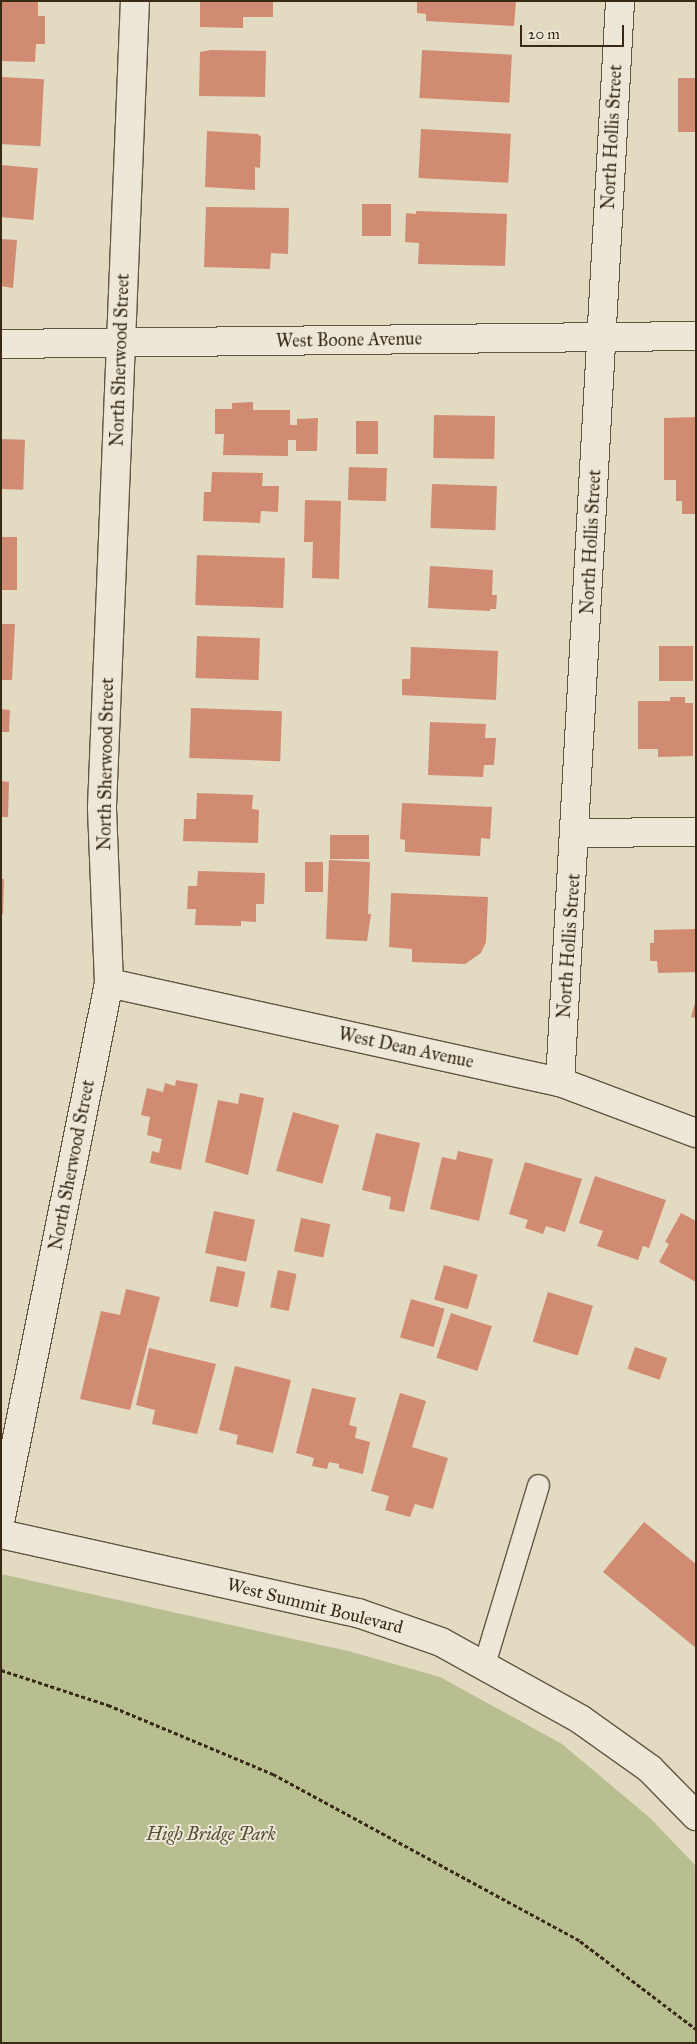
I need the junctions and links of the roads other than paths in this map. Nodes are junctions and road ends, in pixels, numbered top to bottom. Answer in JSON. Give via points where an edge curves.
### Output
{"nodes":[{"id":1,"x":135,"y":1,"type":"edge"},
{"id":2,"x":620,"y":1,"type":"edge"},
{"id":3,"x":601,"y":336,"type":"junction"},
{"id":4,"x":696,"y":336,"type":"edge"},
{"id":5,"x":1,"y":344,"type":"edge"},
{"id":6,"x":120,"y":344,"type":"junction"},
{"id":7,"x":696,"y":832,"type":"edge"},
{"id":8,"x":576,"y":833,"type":"junction"},
{"id":9,"x":109,"y":984,"type":"junction"},
{"id":10,"x":560,"y":1082,"type":"junction"},
{"id":11,"x":696,"y":1133,"type":"edge"},
{"id":12,"x":538,"y":1484,"type":"dead end"},
{"id":13,"x":1,"y":1517,"type":"edge"},
{"id":14,"x":1,"y":1534,"type":"edge"},
{"id":15,"x":484,"y":1664,"type":"junction"},
{"id":16,"x":696,"y":1816,"type":"edge"}],
"edges":[{"from":1,"to":6,"type":"street","name":"North Sherwood Street"},
{"from":2,"to":3,"type":"street","name":"North Hollis Street"},
{"from":3,"to":4,"type":"street","name":"West Boone Avenue"},
{"from":3,"to":6,"type":"street","name":"West Boone Avenue"},
{"from":3,"to":8,"type":"street","name":"North Hollis Street"},
{"from":5,"to":6,"type":"street","name":"West Boone Avenue"},
{"from":6,"to":9,"type":"street","name":"North Sherwood Street","via":[[102,807]]},
{"from":7,"to":8,"type":"street"},
{"from":8,"to":10,"type":"street","name":"North Hollis Street"},
{"from":9,"to":10,"type":"street","name":"West Dean Avenue"},
{"from":9,"to":13,"type":"street","name":"North Sherwood Street"},
{"from":10,"to":11,"type":"street","name":"West Dean Avenue"},
{"from":12,"to":15,"type":"lane"},
{"from":14,"to":15,"type":"street","name":"West Summit Boulevard","via":[[358,1613],[441,1642]]},
{"from":15,"to":16,"type":"street","name":"West Summit Boulevard","via":[[580,1719],[650,1769]]}]}
